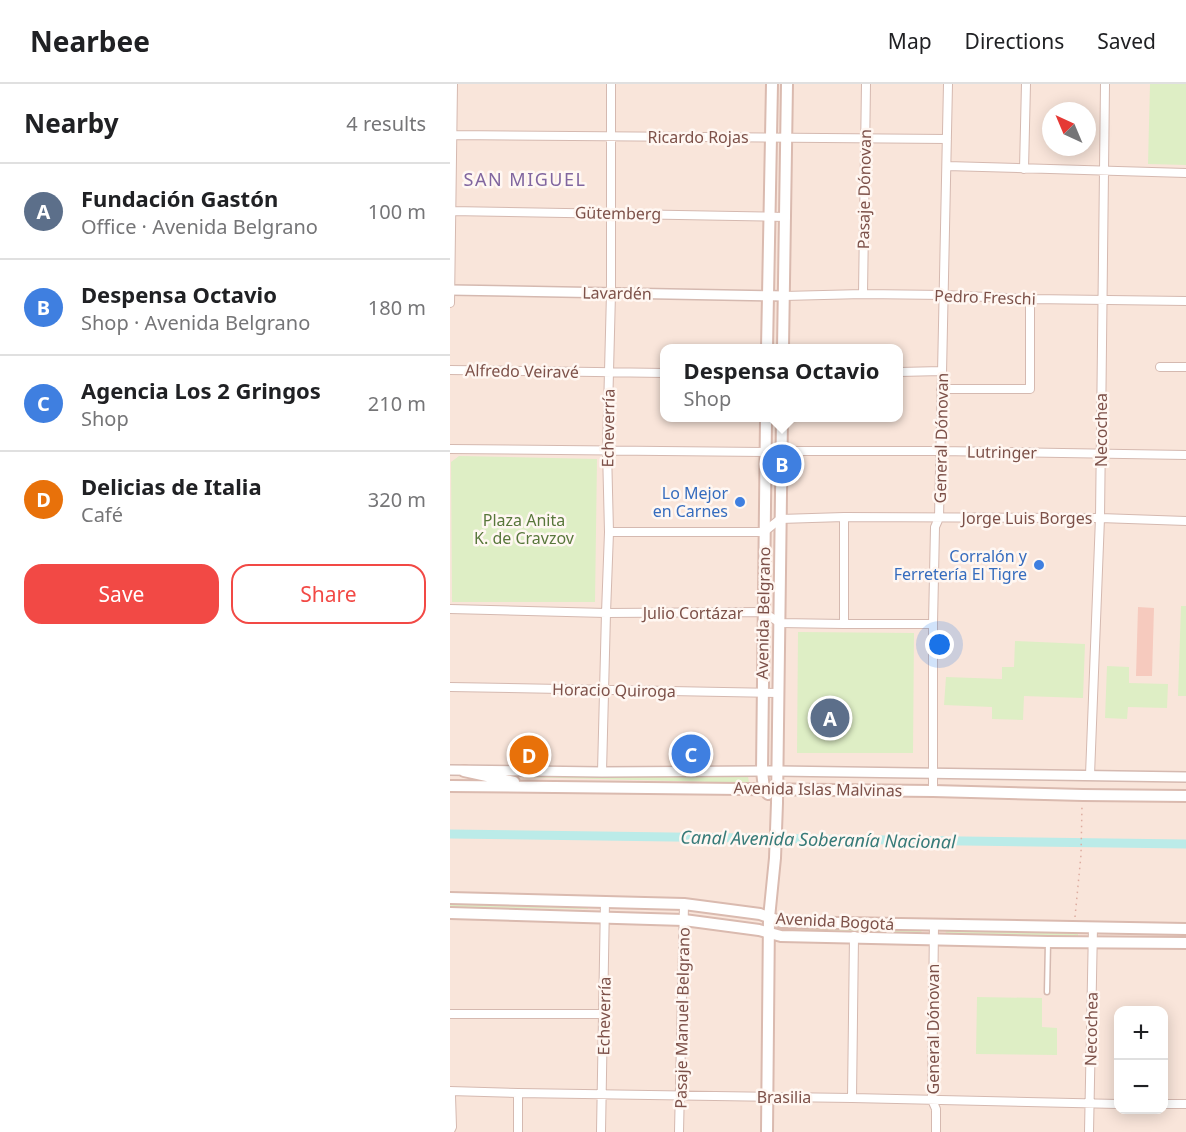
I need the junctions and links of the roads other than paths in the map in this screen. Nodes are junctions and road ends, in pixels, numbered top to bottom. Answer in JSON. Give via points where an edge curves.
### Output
{"nodes":[{"id":1,"x":453,"y":84,"type":"edge"},
{"id":2,"x":611,"y":84,"type":"edge"},
{"id":3,"x":772,"y":84,"type":"edge"},
{"id":4,"x":787,"y":84,"type":"edge"},
{"id":5,"x":866,"y":84,"type":"edge"},
{"id":6,"x":948,"y":84,"type":"edge"},
{"id":7,"x":1026,"y":84,"type":"edge"},
{"id":8,"x":1105,"y":84,"type":"edge"},
{"id":9,"x":451,"y":135,"type":"edge"},
{"id":10,"x":610,"y":137,"type":"junction"},
{"id":11,"x":771,"y":137,"type":"junction"},
{"id":12,"x":786,"y":137,"type":"junction"},
{"id":13,"x":865,"y":138,"type":"junction"},
{"id":14,"x":947,"y":139,"type":"junction"},
{"id":15,"x":947,"y":166,"type":"junction"},
{"id":16,"x":1024,"y":168,"type":"junction"},
{"id":17,"x":1103,"y":171,"type":"junction"},
{"id":18,"x":1186,"y":173,"type":"edge"},
{"id":19,"x":450,"y":211,"type":"edge"},
{"id":20,"x":611,"y":213,"type":"junction"},
{"id":21,"x":769,"y":216,"type":"junction"},
{"id":22,"x":786,"y":217,"type":"junction"},
{"id":23,"x":450,"y":290,"type":"edge"},
{"id":24,"x":610,"y":293,"type":"junction"},
{"id":25,"x":863,"y":294,"type":"junction"},
{"id":26,"x":944,"y":295,"type":"junction"},
{"id":27,"x":768,"y":296,"type":"junction"},
{"id":28,"x":784,"y":296,"type":"junction"},
{"id":29,"x":1030,"y":299,"type":"junction"},
{"id":30,"x":1101,"y":300,"type":"junction"},
{"id":31,"x":1186,"y":301,"type":"edge"},
{"id":32,"x":450,"y":303,"type":"edge"},
{"id":33,"x":767,"y":344,"type":"edge"},
{"id":34,"x":783,"y":344,"type":"edge"},
{"id":35,"x":1160,"y":366,"type":"dead end"},
{"id":36,"x":1186,"y":367,"type":"edge"},
{"id":37,"x":450,"y":370,"type":"edge"},
{"id":38,"x":942,"y":371,"type":"junction"},
{"id":39,"x":609,"y":372,"type":"junction"},
{"id":40,"x":903,"y":372,"type":"edge"},
{"id":41,"x":660,"y":373,"type":"edge"},
{"id":42,"x":941,"y":389,"type":"junction"},
{"id":43,"x":766,"y":422,"type":"edge"},
{"id":44,"x":782,"y":422,"type":"edge"},
{"id":45,"x":450,"y":449,"type":"edge"},
{"id":46,"x":607,"y":450,"type":"junction"},
{"id":47,"x":782,"y":451,"type":"junction"},
{"id":48,"x":940,"y":451,"type":"junction"},
{"id":49,"x":766,"y":452,"type":"junction"},
{"id":50,"x":1101,"y":454,"type":"junction"},
{"id":51,"x":1186,"y":455,"type":"edge"},
{"id":52,"x":844,"y":517,"type":"junction"},
{"id":53,"x":939,"y":518,"type":"junction"},
{"id":54,"x":1100,"y":518,"type":"junction"},
{"id":55,"x":780,"y":519,"type":"junction"},
{"id":56,"x":1186,"y":521,"type":"edge"},
{"id":57,"x":609,"y":531,"type":"junction"},
{"id":58,"x":764,"y":532,"type":"junction"},
{"id":59,"x":450,"y":609,"type":"edge"},
{"id":60,"x":763,"y":612,"type":"junction"},
{"id":61,"x":606,"y":613,"type":"junction"},
{"id":62,"x":780,"y":623,"type":"junction"},
{"id":63,"x":844,"y":624,"type":"junction"},
{"id":64,"x":933,"y":624,"type":"junction"},
{"id":65,"x":450,"y":687,"type":"edge"},
{"id":66,"x":604,"y":690,"type":"junction"},
{"id":67,"x":763,"y":693,"type":"junction"},
{"id":68,"x":778,"y":693,"type":"junction"},
{"id":69,"x":450,"y":770,"type":"edge"},
{"id":70,"x":464,"y":771,"type":"junction"},
{"id":71,"x":762,"y":771,"type":"junction"},
{"id":72,"x":777,"y":771,"type":"junction"},
{"id":73,"x":602,"y":772,"type":"junction"},
{"id":74,"x":933,"y":773,"type":"junction"},
{"id":75,"x":1090,"y":775,"type":"junction"},
{"id":76,"x":1186,"y":777,"type":"edge"},
{"id":77,"x":450,"y":786,"type":"edge"},
{"id":78,"x":536,"y":787,"type":"junction"},
{"id":79,"x":764,"y":789,"type":"junction"},
{"id":80,"x":777,"y":789,"type":"junction"},
{"id":81,"x":933,"y":791,"type":"junction"},
{"id":82,"x":1186,"y":796,"type":"edge"},
{"id":83,"x":777,"y":802,"type":"junction"},
{"id":84,"x":450,"y":898,"type":"edge"},
{"id":85,"x":605,"y":901,"type":"junction"},
{"id":86,"x":684,"y":904,"type":"junction"},
{"id":87,"x":450,"y":913,"type":"edge"},
{"id":88,"x":605,"y":917,"type":"junction"},
{"id":89,"x":769,"y":918,"type":"junction"},
{"id":90,"x":684,"y":920,"type":"junction"},
{"id":91,"x":934,"y":925,"type":"junction"},
{"id":92,"x":1093,"y":927,"type":"junction"},
{"id":93,"x":1186,"y":929,"type":"edge"},
{"id":94,"x":769,"y":933,"type":"junction"},
{"id":95,"x":854,"y":936,"type":"junction"},
{"id":96,"x":933,"y":940,"type":"junction"},
{"id":97,"x":1048,"y":942,"type":"junction"},
{"id":98,"x":1092,"y":942,"type":"junction"},
{"id":99,"x":1186,"y":943,"type":"edge"},
{"id":100,"x":1047,"y":992,"type":"dead end"},
{"id":101,"x":450,"y":1014,"type":"edge"},
{"id":102,"x":604,"y":1014,"type":"junction"},
{"id":103,"x":450,"y":1093,"type":"edge"},
{"id":104,"x":518,"y":1093,"type":"junction"},
{"id":105,"x":602,"y":1094,"type":"junction"},
{"id":106,"x":680,"y":1096,"type":"junction"},
{"id":107,"x":768,"y":1098,"type":"junction"},
{"id":108,"x":852,"y":1098,"type":"junction"},
{"id":109,"x":932,"y":1100,"type":"junction"},
{"id":110,"x":1089,"y":1103,"type":"junction"},
{"id":111,"x":1114,"y":1104,"type":"edge"},
{"id":112,"x":1168,"y":1104,"type":"edge"},
{"id":113,"x":1186,"y":1104,"type":"edge"},
{"id":114,"x":450,"y":1131,"type":"edge"},
{"id":115,"x":518,"y":1132,"type":"edge"},
{"id":116,"x":601,"y":1132,"type":"edge"},
{"id":117,"x":679,"y":1132,"type":"edge"},
{"id":118,"x":767,"y":1132,"type":"edge"},
{"id":119,"x":936,"y":1132,"type":"edge"},
{"id":120,"x":1089,"y":1132,"type":"edge"}],
"edges":[{"from":1,"to":9,"type":"street"},
{"from":2,"to":10,"type":"street","name":"Echeverría"},
{"from":3,"to":11,"type":"main road"},
{"from":4,"to":12,"type":"main road"},
{"from":5,"to":13,"type":"street","name":"Pasaje Dónovan"},
{"from":6,"to":14,"type":"street","name":"General Dónovan"},
{"from":7,"to":16,"type":"street"},
{"from":8,"to":17,"type":"street","name":"Necochea"},
{"from":9,"to":10,"type":"street","name":"Ricardo Rojas"},
{"from":9,"to":19,"type":"street"},
{"from":10,"to":11,"type":"street","name":"Ricardo Rojas"},
{"from":10,"to":20,"type":"street","name":"Echeverría"},
{"from":11,"to":12,"type":"street","name":"Ricardo Rojas"},
{"from":11,"to":21,"type":"main road"},
{"from":12,"to":13,"type":"street","name":"Ricardo Rojas"},
{"from":12,"to":22,"type":"main road"},
{"from":13,"to":14,"type":"street","name":"Ricardo Rojas"},
{"from":13,"to":25,"type":"street","name":"Pasaje Dónovan"},
{"from":14,"to":15,"type":"street","name":"General Dónovan"},
{"from":15,"to":16,"type":"street"},
{"from":15,"to":26,"type":"street","name":"General Dónovan"},
{"from":16,"to":17,"type":"street"},
{"from":17,"to":18,"type":"street"},
{"from":17,"to":30,"type":"street","name":"Necochea"},
{"from":19,"to":20,"type":"street","name":"Gütemberg"},
{"from":19,"to":23,"type":"street"},
{"from":20,"to":21,"type":"street","name":"Gütemberg"},
{"from":20,"to":24,"type":"street","name":"Echeverría"},
{"from":21,"to":22,"type":"street","name":"Gütemberg"},
{"from":21,"to":27,"type":"main road"},
{"from":22,"to":28,"type":"main road"},
{"from":23,"to":24,"type":"street","name":"Lavardén"},
{"from":23,"to":32,"type":"street"},
{"from":24,"to":27,"type":"street","name":"Lavardén"},
{"from":24,"to":39,"type":"street","name":"Echeverría"},
{"from":25,"to":26,"type":"street","name":"Pedro Freschi"},
{"from":25,"to":28,"type":"street","name":"Pedro Freschi"},
{"from":26,"to":29,"type":"street","name":"Pedro Freschi"},
{"from":26,"to":38,"type":"street","name":"General Dónovan"},
{"from":27,"to":28,"type":"street","name":"Lavardén"},
{"from":27,"to":33,"type":"main road"},
{"from":28,"to":34,"type":"main road"},
{"from":29,"to":30,"type":"street","name":"Pedro Freschi"},
{"from":29,"to":42,"type":"street","via":[[1030,389]]},
{"from":30,"to":31,"type":"street","name":"Pedro Freschi"},
{"from":30,"to":50,"type":"street","name":"Necochea"},
{"from":35,"to":36,"type":"street"},
{"from":37,"to":39,"type":"street","name":"Alfredo Veiravé"},
{"from":38,"to":40,"type":"street"},
{"from":38,"to":42,"type":"street","name":"General Dónovan"},
{"from":39,"to":41,"type":"street","name":"Alfredo Veiravé"},
{"from":39,"to":46,"type":"street","name":"Echeverría"},
{"from":42,"to":48,"type":"street","name":"General Dónovan"},
{"from":43,"to":49,"type":"main road","name":"Avenida Belgrano"},
{"from":44,"to":47,"type":"main road","name":"Avenida Belgrano"},
{"from":45,"to":46,"type":"street"},
{"from":46,"to":49,"type":"street"},
{"from":46,"to":57,"type":"street","name":"Echeverría"},
{"from":47,"to":48,"type":"street","name":"Lutringer"},
{"from":47,"to":49,"type":"street"},
{"from":47,"to":55,"type":"main road","name":"Avenida Belgrano"},
{"from":48,"to":50,"type":"street","name":"Lutringer"},
{"from":48,"to":53,"type":"street","name":"General Dónovan"},
{"from":49,"to":58,"type":"main road","name":"Avenida Belgrano"},
{"from":50,"to":51,"type":"street","name":"Lutringer"},
{"from":50,"to":54,"type":"street","name":"Necochea"},
{"from":52,"to":53,"type":"street","name":"Jorge Luis Borges"},
{"from":52,"to":55,"type":"street","name":"Jorge Luis Borges"},
{"from":52,"to":63,"type":"street"},
{"from":53,"to":54,"type":"street","name":"Jorge Luis Borges"},
{"from":53,"to":64,"type":"street","name":"General Dónovan","via":[[935,527]]},
{"from":54,"to":56,"type":"street","name":"Jorge Luis Borges"},
{"from":54,"to":75,"type":"street","name":"Necochea"},
{"from":55,"to":58,"type":"street"},
{"from":55,"to":62,"type":"main road","name":"Avenida Belgrano"},
{"from":57,"to":58,"type":"street"},
{"from":57,"to":61,"type":"street","name":"Echeverría"},
{"from":58,"to":60,"type":"main road","name":"Avenida Belgrano"},
{"from":59,"to":61,"type":"street","name":"Julio Cortázar"},
{"from":60,"to":61,"type":"street","name":"Julio Cortázar"},
{"from":60,"to":62,"type":"street","name":"Julio Cortázar"},
{"from":60,"to":67,"type":"main road","name":"Avenida Belgrano"},
{"from":61,"to":66,"type":"street","name":"Echeverría"},
{"from":62,"to":63,"type":"street"},
{"from":62,"to":68,"type":"main road","name":"Avenida Belgrano"},
{"from":63,"to":64,"type":"street"},
{"from":64,"to":74,"type":"street","name":"General Dónovan"},
{"from":65,"to":66,"type":"street","name":"Horacio Quiroga"},
{"from":66,"to":67,"type":"street","name":"Horacio Quiroga"},
{"from":66,"to":73,"type":"street","name":"Echeverría"},
{"from":67,"to":68,"type":"street","name":"Horacio Quiroga"},
{"from":67,"to":71,"type":"main road","name":"Avenida Belgrano"},
{"from":68,"to":72,"type":"main road","name":"Avenida Belgrano"},
{"from":69,"to":70,"type":"street","name":"Avenida Islas Malvinas"},
{"from":70,"to":73,"type":"street","name":"Avenida Islas Malvinas"},
{"from":70,"to":78,"type":"main road"},
{"from":71,"to":72,"type":"street","name":"Avenida Islas Malvinas"},
{"from":71,"to":73,"type":"street","name":"Avenida Islas Malvinas"},
{"from":71,"to":79,"type":"main road","name":"Avenida Belgrano"},
{"from":72,"to":74,"type":"street","name":"Avenida Islas Malvinas"},
{"from":72,"to":80,"type":"main road","name":"Avenida Belgrano"},
{"from":74,"to":75,"type":"street","name":"Avenida Islas Malvinas"},
{"from":74,"to":81,"type":"street","name":"General Dónovan"},
{"from":75,"to":76,"type":"street","name":"Avenida Islas Malvinas"},
{"from":77,"to":78,"type":"main road","name":"Avenida Islas Malvinas"},
{"from":78,"to":79,"type":"main road","name":"Avenida Islas Malvinas"},
{"from":79,"to":80,"type":"main road","name":"Avenida Islas Malvinas"},
{"from":79,"to":83,"type":"main road"},
{"from":80,"to":81,"type":"main road","name":"Avenida Islas Malvinas"},
{"from":80,"to":83,"type":"main road","name":"Avenida Belgrano"},
{"from":81,"to":82,"type":"main road","name":"Avenida Islas Malvinas"},
{"from":83,"to":89,"type":"main road","name":"Avenida Belgrano"},
{"from":84,"to":85,"type":"main road","name":"Avenida Bogotá"},
{"from":85,"to":86,"type":"main road","name":"Avenida Bogotá"},
{"from":85,"to":88,"type":"street","name":"Echeverría"},
{"from":86,"to":89,"type":"main road","name":"Avenida Bogotá"},
{"from":86,"to":90,"type":"street","name":"Pasaje Manuel Belgrano"},
{"from":87,"to":88,"type":"main road","name":"Avenida Bogotá"},
{"from":88,"to":90,"type":"main road","name":"Avenida Bogotá"},
{"from":88,"to":102,"type":"street","name":"Echeverría"},
{"from":89,"to":91,"type":"main road","name":"Avenida Bogotá","via":[[782,922]]},
{"from":89,"to":94,"type":"main road","name":"Avenida Belgrano"},
{"from":90,"to":94,"type":"main road","name":"Avenida Bogotá"},
{"from":90,"to":106,"type":"street","name":"Pasaje Manuel Belgrano"},
{"from":91,"to":92,"type":"main road","name":"Avenida Bogotá"},
{"from":91,"to":96,"type":"street","name":"General Dónovan"},
{"from":92,"to":93,"type":"main road","name":"Avenida Bogotá"},
{"from":92,"to":98,"type":"street","name":"Necochea"},
{"from":94,"to":95,"type":"main road","name":"Avenida Bogotá"},
{"from":94,"to":107,"type":"main road","name":"Avenida Belgrano"},
{"from":95,"to":96,"type":"main road","name":"Avenida Bogotá"},
{"from":95,"to":108,"type":"street"},
{"from":96,"to":97,"type":"main road","name":"Avenida Bogotá"},
{"from":96,"to":109,"type":"street","name":"General Dónovan"},
{"from":97,"to":98,"type":"main road","name":"Avenida Bogotá"},
{"from":97,"to":100,"type":"lane"},
{"from":98,"to":99,"type":"main road","name":"Avenida Bogotá"},
{"from":98,"to":110,"type":"street","name":"Necochea"},
{"from":101,"to":102,"type":"street"},
{"from":102,"to":105,"type":"street","name":"Echeverría"},
{"from":103,"to":104,"type":"street","name":"Brasilia"},
{"from":103,"to":114,"type":"street"},
{"from":104,"to":105,"type":"street","name":"Brasilia"},
{"from":104,"to":115,"type":"street"},
{"from":105,"to":106,"type":"street","name":"Brasilia"},
{"from":105,"to":116,"type":"street","name":"Echeverría"},
{"from":106,"to":107,"type":"street","name":"Brasilia"},
{"from":106,"to":117,"type":"street","name":"Pasaje Manuel Belgrano"},
{"from":107,"to":108,"type":"street","name":"Brasilia"},
{"from":107,"to":118,"type":"main road","name":"Avenida Belgrano"},
{"from":108,"to":109,"type":"street","name":"Brasilia"},
{"from":109,"to":110,"type":"street","name":"Brasilia"},
{"from":109,"to":119,"type":"street","name":"General Dónovan"},
{"from":110,"to":111,"type":"street","name":"Brasilia"},
{"from":110,"to":120,"type":"street","name":"Necochea"},
{"from":112,"to":113,"type":"street"}]}
